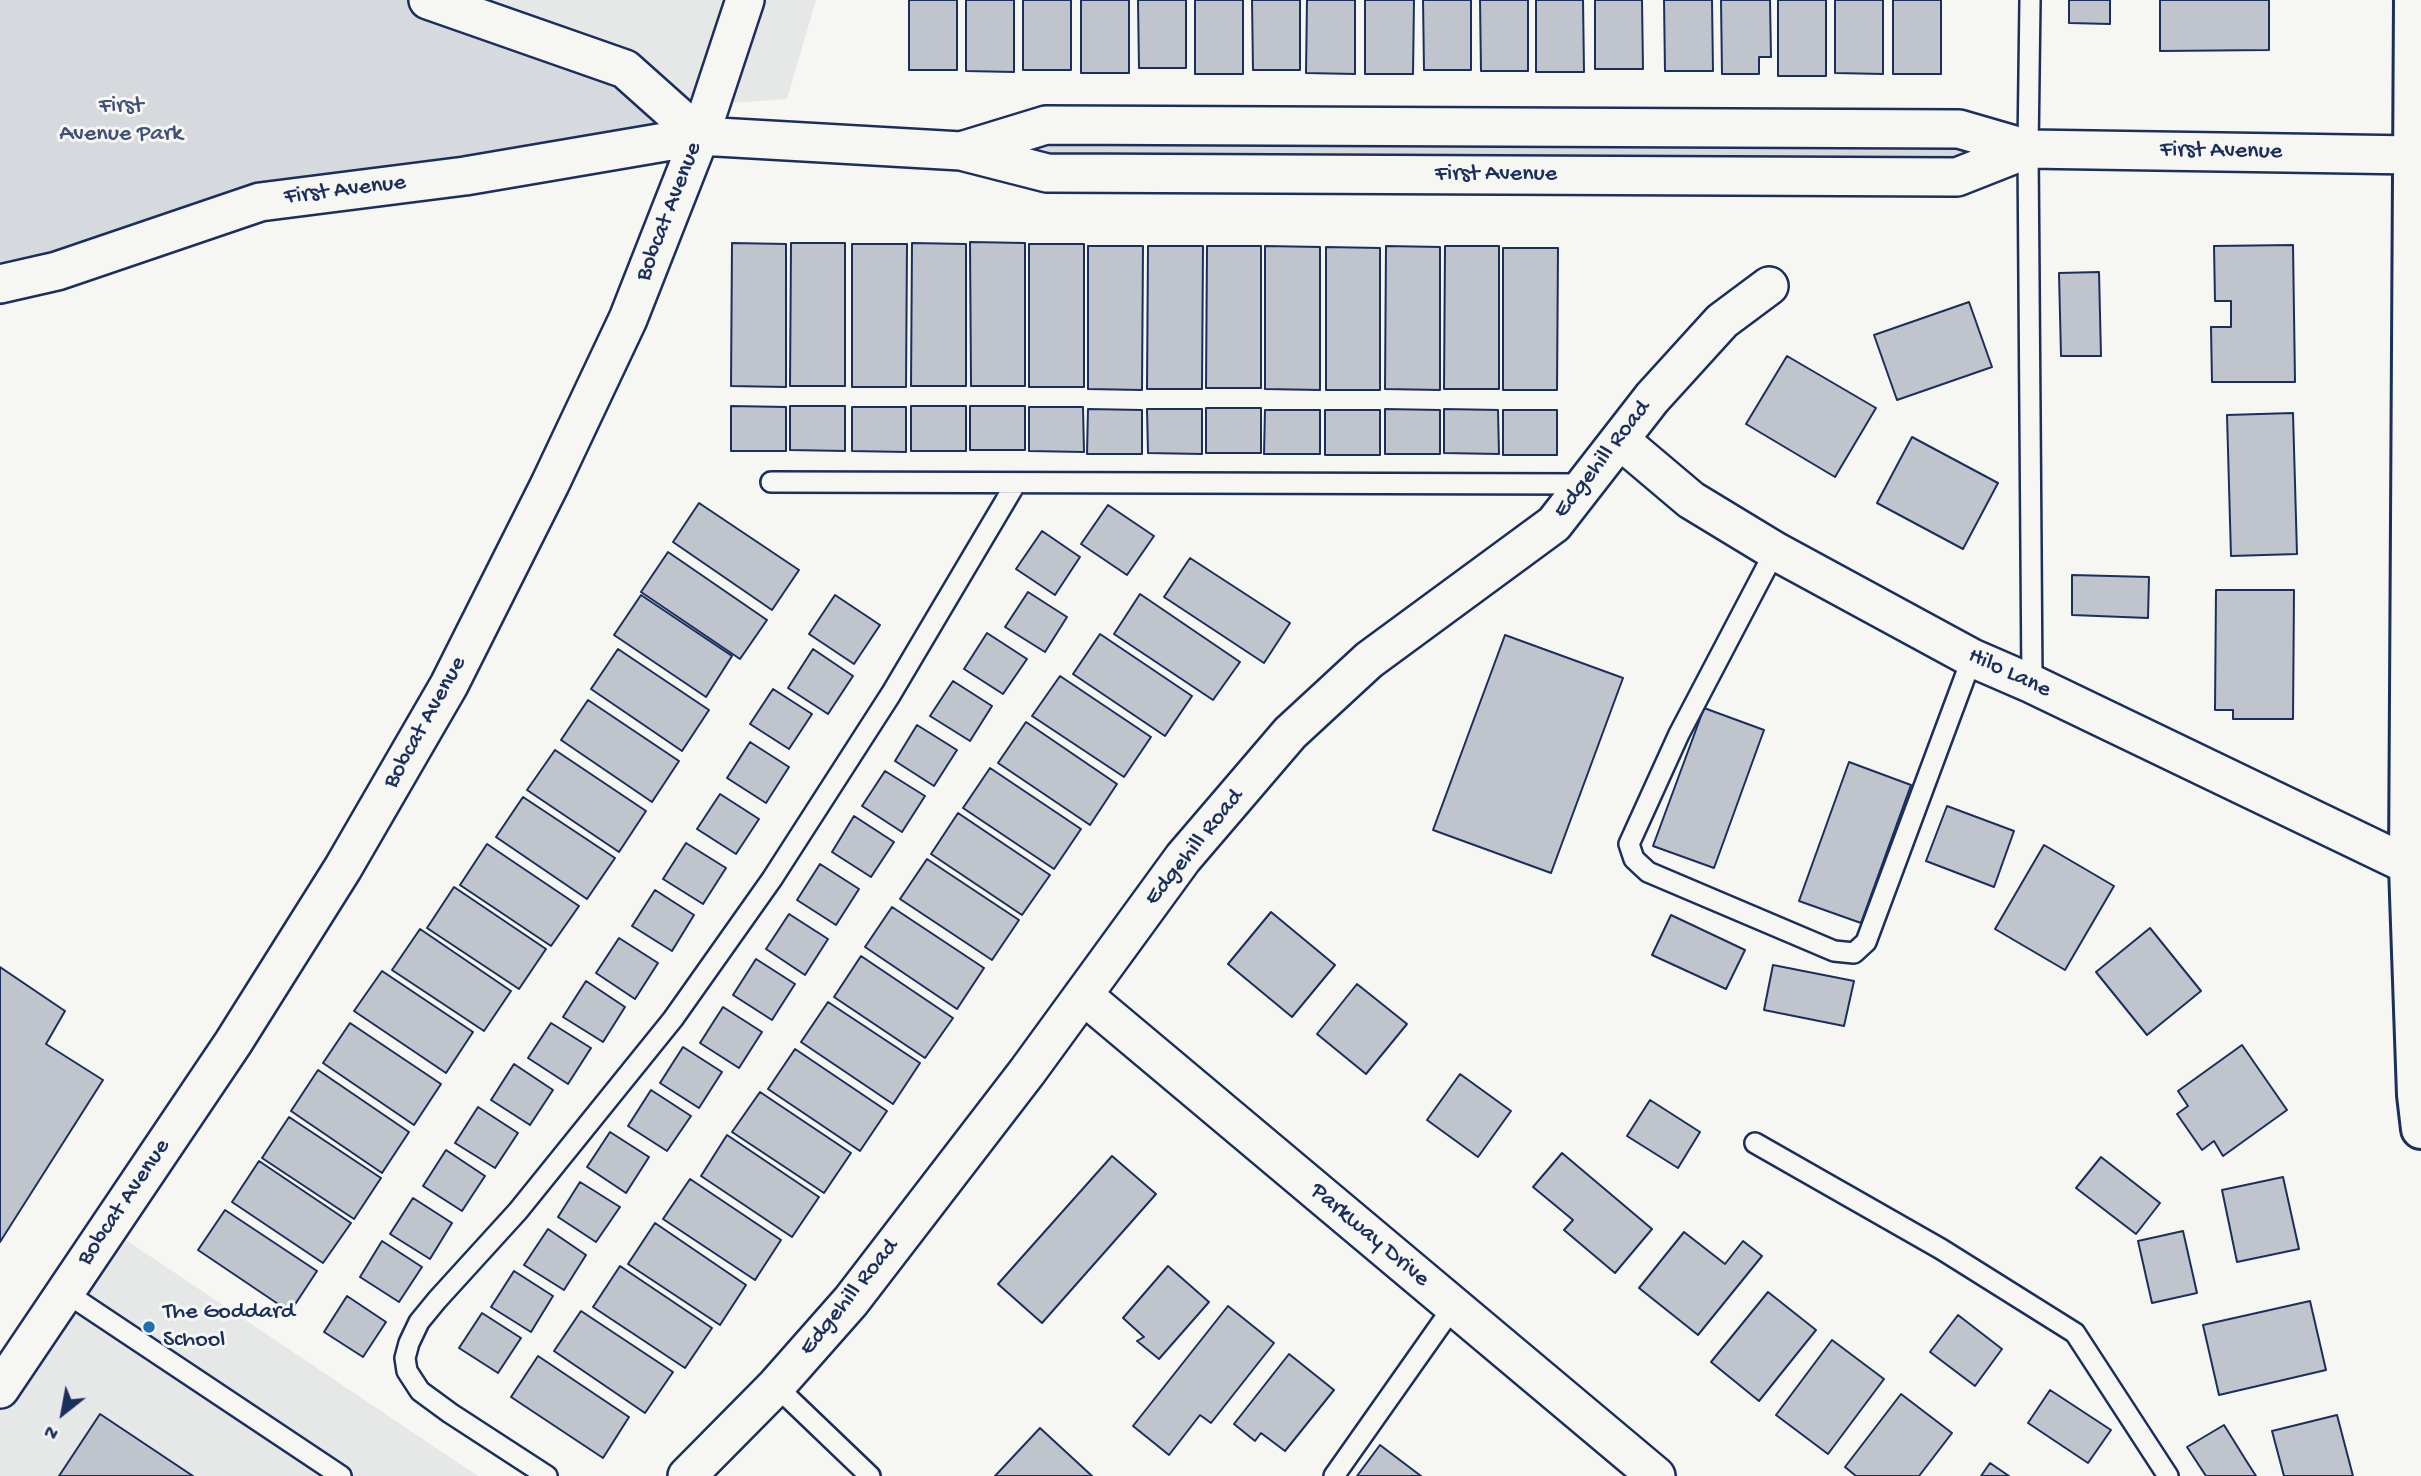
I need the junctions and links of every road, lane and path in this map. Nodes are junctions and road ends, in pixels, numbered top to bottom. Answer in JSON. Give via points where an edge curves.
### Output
{"nodes":[{"id":1,"x":428,"y":0,"type":"edge"},
{"id":2,"x":745,"y":0,"type":"edge"},
{"id":3,"x":2030,"y":0,"type":"edge"},
{"id":4,"x":2414,"y":0,"type":"edge"},
{"id":5,"x":700,"y":136,"type":"junction"},
{"id":6,"x":2028,"y":149,"type":"junction"},
{"id":7,"x":961,"y":151,"type":"junction"},
{"id":8,"x":2414,"y":155,"type":"junction"},
{"id":9,"x":0,"y":284,"type":"edge"},
{"id":10,"x":1769,"y":286,"type":"dead end"},
{"id":11,"x":1620,"y":440,"type":"junction"},
{"id":12,"x":771,"y":482,"type":"dead end"},
{"id":13,"x":1016,"y":483,"type":"junction"},
{"id":14,"x":1585,"y":484,"type":"junction"},
{"id":15,"x":1775,"y":551,"type":"junction"},
{"id":16,"x":1972,"y":658,"type":"junction"},
{"id":17,"x":2032,"y":684,"type":"junction"},
{"id":18,"x":2415,"y":869,"type":"edge"},
{"id":19,"x":1083,"y":995,"type":"junction"},
{"id":20,"x":2421,"y":1129,"type":"edge"},
{"id":21,"x":1755,"y":1143,"type":"dead end"},
{"id":22,"x":65,"y":1292,"type":"junction"},
{"id":23,"x":1453,"y":1307,"type":"junction"},
{"id":24,"x":6,"y":1368,"type":"edge"},
{"id":25,"x":775,"y":1386,"type":"junction"},
{"id":26,"x":341,"y":1476,"type":"edge"},
{"id":27,"x":547,"y":1476,"type":"edge"},
{"id":28,"x":687,"y":1476,"type":"edge"},
{"id":29,"x":870,"y":1476,"type":"edge"},
{"id":30,"x":1334,"y":1476,"type":"edge"},
{"id":31,"x":1656,"y":1476,"type":"edge"},
{"id":32,"x":2168,"y":1476,"type":"edge"}],
"edges":[{"from":1,"to":5,"type":"street","via":[[625,69]]},
{"from":2,"to":5,"type":"street","name":"Bobcat Avenue"},
{"from":3,"to":6,"type":"lane"},
{"from":4,"to":8,"type":"main road"},
{"from":5,"to":7,"type":"street","name":"First Avenue"},
{"from":5,"to":9,"type":"street","name":"First Avenue","via":[[465,176],[260,202],[57,271]]},
{"from":5,"to":22,"type":"street","name":"Bobcat Avenue","via":[[628,319],[449,685],[343,868],[233,1043]]},
{"from":6,"to":7,"type":"street","name":"First Avenue","via":[[1959,129],[1046,125]]},
{"from":6,"to":7,"type":"street","name":"First Avenue","via":[[1957,177],[1047,173]]},
{"from":6,"to":8,"type":"street","name":"First Avenue"},
{"from":6,"to":17,"type":"lane"},
{"from":8,"to":18,"type":"main road"},
{"from":10,"to":11,"type":"street","name":"Edgehill Road","via":[[1722,321]]},
{"from":11,"to":14,"type":"street","name":"Edgehill Road"},
{"from":11,"to":15,"type":"street","name":"Hilo Lane","via":[[1691,499]]},
{"from":12,"to":13,"type":"lane"},
{"from":13,"to":14,"type":"lane"},
{"from":13,"to":27,"type":"lane","via":[[891,694],[757,901],[673,1018],[419,1322],[405,1358],[407,1371],[420,1391]]},
{"from":14,"to":19,"type":"street","name":"Edgehill Road","via":[[1554,524],[1369,660],[1290,733],[1183,858]]},
{"from":15,"to":16,"type":"street","name":"Hilo Lane"},
{"from":15,"to":16,"type":"lane","via":[[1679,734],[1629,844],[1634,859],[1648,872],[1834,951],[1854,953],[1866,943]]},
{"from":16,"to":17,"type":"street","name":"Hilo Lane"},
{"from":17,"to":18,"type":"street","name":"Hilo Lane"},
{"from":18,"to":20,"type":"main road"},
{"from":19,"to":23,"type":"street","name":"Parkway Drive"},
{"from":19,"to":25,"type":"street","name":"Edgehill Road","via":[[851,1301]]},
{"from":21,"to":32,"type":"lane","via":[[1941,1249],[2075,1333]]},
{"from":22,"to":24,"type":"street","name":"Bobcat Avenue"},
{"from":22,"to":26,"type":"lane"},
{"from":23,"to":30,"type":"lane"},
{"from":23,"to":31,"type":"street","name":"Parkway Drive"},
{"from":25,"to":28,"type":"street","name":"Edgehill Road"},
{"from":25,"to":29,"type":"lane"}]}
